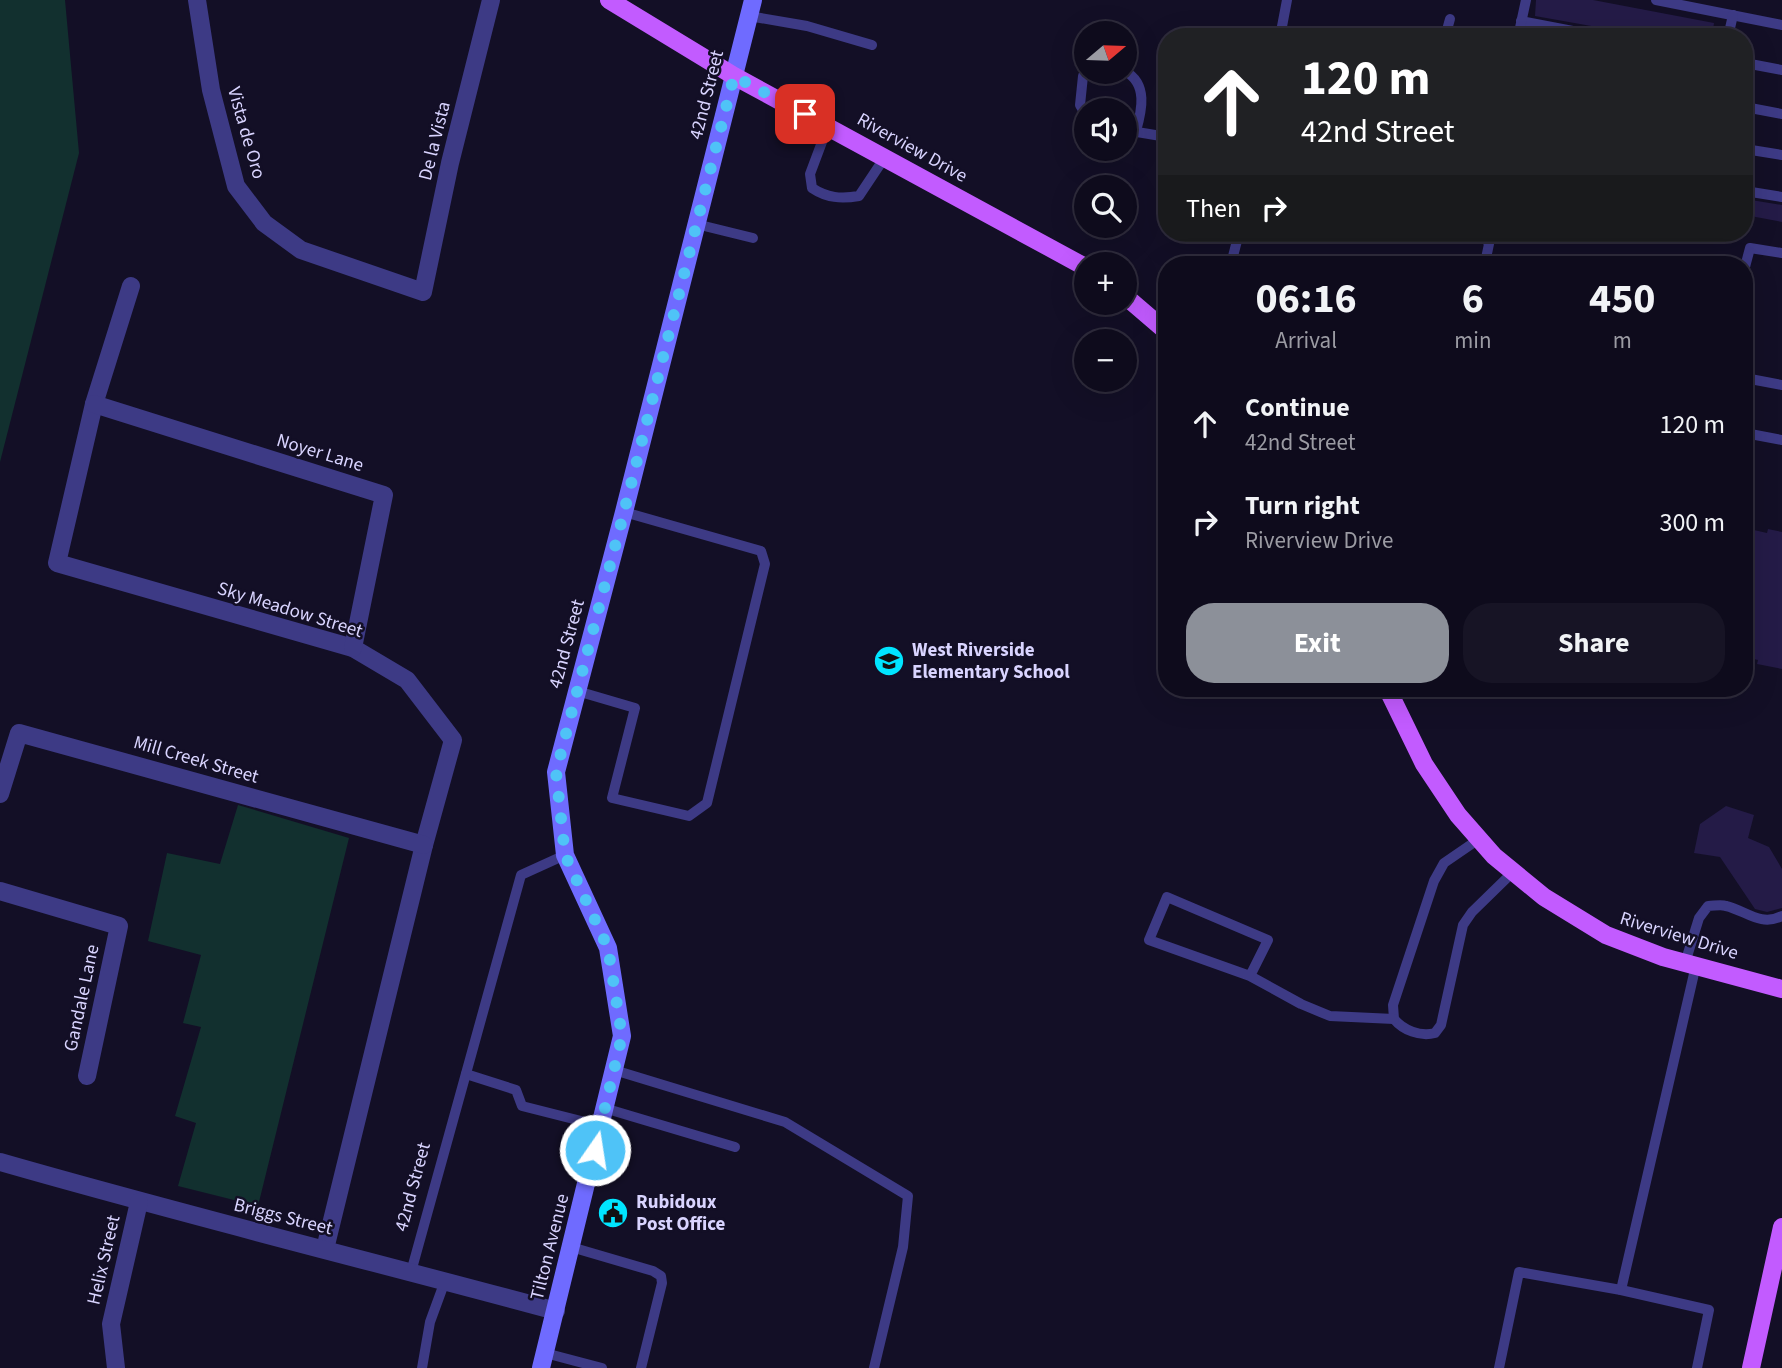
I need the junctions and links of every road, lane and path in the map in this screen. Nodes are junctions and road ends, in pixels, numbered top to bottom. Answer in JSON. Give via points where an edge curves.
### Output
{"nodes":[{"id":1,"x":197,"y":0,"type":"edge"},
{"id":2,"x":491,"y":0,"type":"edge"},
{"id":3,"x":609,"y":0,"type":"edge"},
{"id":4,"x":1287,"y":0,"type":"edge"},
{"id":5,"x":1526,"y":0,"type":"edge"},
{"id":6,"x":1656,"y":0,"type":"edge"},
{"id":7,"x":751,"y":8,"type":"edge"},
{"id":8,"x":1733,"y":15,"type":"junction"},
{"id":9,"x":1450,"y":19,"type":"dead end"},
{"id":10,"x":1521,"y":21,"type":"junction"},
{"id":11,"x":1782,"y":25,"type":"edge"},
{"id":12,"x":1282,"y":28,"type":"edge"},
{"id":13,"x":1448,"y":28,"type":"edge"},
{"id":14,"x":1519,"y":28,"type":"edge"},
{"id":15,"x":1557,"y":28,"type":"edge"},
{"id":16,"x":1730,"y":28,"type":"edge"},
{"id":17,"x":872,"y":45,"type":"dead end"},
{"id":18,"x":1753,"y":65,"type":"edge"},
{"id":19,"x":1782,"y":70,"type":"edge"},
{"id":20,"x":734,"y":76,"type":"junction"},
{"id":21,"x":1138,"y":84,"type":"edge"},
{"id":22,"x":1753,"y":109,"type":"edge"},
{"id":23,"x":1782,"y":114,"type":"edge"},
{"id":24,"x":1137,"y":118,"type":"edge"},
{"id":25,"x":828,"y":126,"type":"junction"},
{"id":26,"x":1137,"y":131,"type":"edge"},
{"id":27,"x":1158,"y":135,"type":"edge"},
{"id":28,"x":1753,"y":151,"type":"edge"},
{"id":29,"x":1782,"y":156,"type":"edge"},
{"id":30,"x":885,"y":157,"type":"junction"},
{"id":31,"x":1753,"y":192,"type":"edge"},
{"id":32,"x":1782,"y":197,"type":"edge"},
{"id":33,"x":696,"y":223,"type":"junction"},
{"id":34,"x":753,"y":238,"type":"dead end"},
{"id":35,"x":1782,"y":253,"type":"edge"},
{"id":36,"x":1748,"y":256,"type":"edge"},
{"id":37,"x":1074,"y":261,"type":"edge"},
{"id":38,"x":131,"y":286,"type":"dead end"},
{"id":39,"x":423,"y":292,"type":"joint"},
{"id":40,"x":1137,"y":306,"type":"edge"},
{"id":41,"x":1158,"y":324,"type":"edge"},
{"id":42,"x":1753,"y":380,"type":"edge"},
{"id":43,"x":1782,"y":385,"type":"edge"},
{"id":44,"x":94,"y":404,"type":"junction"},
{"id":45,"x":1753,"y":435,"type":"edge"},
{"id":46,"x":1782,"y":440,"type":"edge"},
{"id":47,"x":624,"y":512,"type":"junction"},
{"id":48,"x":354,"y":648,"type":"junction"},
{"id":49,"x":577,"y":691,"type":"junction"},
{"id":50,"x":1391,"y":697,"type":"edge"},
{"id":51,"x":0,"y":794,"type":"edge"},
{"id":52,"x":1479,"y":839,"type":"junction"},
{"id":53,"x":424,"y":845,"type":"junction"},
{"id":54,"x":565,"y":855,"type":"junction"},
{"id":55,"x":1513,"y":872,"type":"junction"},
{"id":56,"x":0,"y":891,"type":"edge"},
{"id":57,"x":1782,"y":916,"type":"edge"},
{"id":58,"x":1690,"y":964,"type":"junction"},
{"id":59,"x":1250,"y":976,"type":"junction"},
{"id":60,"x":1782,"y":989,"type":"edge"},
{"id":61,"x":1394,"y":1019,"type":"junction"},
{"id":62,"x":614,"y":1070,"type":"junction"},
{"id":63,"x":466,"y":1074,"type":"junction"},
{"id":64,"x":87,"y":1076,"type":"dead end"},
{"id":65,"x":603,"y":1117,"type":"junction"},
{"id":66,"x":735,"y":1147,"type":"dead end"},
{"id":67,"x":0,"y":1162,"type":"edge"},
{"id":68,"x":139,"y":1202,"type":"junction"},
{"id":69,"x":1782,"y":1227,"type":"edge"},
{"id":70,"x":571,"y":1247,"type":"junction"},
{"id":71,"x":325,"y":1249,"type":"junction"},
{"id":72,"x":411,"y":1272,"type":"junction"},
{"id":73,"x":445,"y":1281,"type":"junction"},
{"id":74,"x":1621,"y":1290,"type":"junction"},
{"id":75,"x":556,"y":1311,"type":"junction"},
{"id":76,"x":543,"y":1361,"type":"edge"},
{"id":77,"x":116,"y":1368,"type":"edge"},
{"id":78,"x":422,"y":1368,"type":"edge"},
{"id":79,"x":602,"y":1368,"type":"edge"},
{"id":80,"x":640,"y":1368,"type":"edge"},
{"id":81,"x":874,"y":1368,"type":"edge"},
{"id":82,"x":1499,"y":1368,"type":"edge"},
{"id":83,"x":1697,"y":1368,"type":"edge"},
{"id":84,"x":1751,"y":1368,"type":"edge"}],
"edges":[{"from":1,"to":39,"type":"street","name":"Vista de Oro","via":[[211,90],[236,186],[257,214],[300,250]]},
{"from":2,"to":39,"type":"street","name":"De la Vista"},
{"from":3,"to":20,"type":"main road","name":"Riverview Drive"},
{"from":4,"to":12,"type":"lane"},
{"from":5,"to":10,"type":"lane"},
{"from":6,"to":8,"type":"lane"},
{"from":7,"to":17,"type":"lane"},
{"from":7,"to":20,"type":"street","name":"42nd Street"},
{"from":8,"to":11,"type":"lane"},
{"from":8,"to":16,"type":"lane"},
{"from":9,"to":13,"type":"lane"},
{"from":10,"to":14,"type":"lane"},
{"from":10,"to":15,"type":"lane"},
{"from":18,"to":19,"type":"lane"},
{"from":20,"to":25,"type":"main road","name":"Riverview Drive"},
{"from":20,"to":33,"type":"street","name":"42nd Street"},
{"from":21,"to":24,"type":"lane","via":[[1143,105]]},
{"from":22,"to":23,"type":"lane"},
{"from":25,"to":30,"type":"main road","name":"Riverview Drive"},
{"from":25,"to":30,"type":"lane","via":[[810,174],[812,188],[823,195],[859,196]]},
{"from":26,"to":27,"type":"lane"},
{"from":28,"to":29,"type":"lane"},
{"from":30,"to":37,"type":"main road","name":"Riverview Drive"},
{"from":31,"to":32,"type":"lane"},
{"from":33,"to":34,"type":"lane"},
{"from":33,"to":47,"type":"street","name":"42nd Street"},
{"from":35,"to":36,"type":"lane","via":[[1750,248]]},
{"from":38,"to":44,"type":"street","name":"Sky Meadow Street"},
{"from":40,"to":41,"type":"main road"},
{"from":42,"to":43,"type":"lane"},
{"from":44,"to":48,"type":"street","name":"Noyer Lane","via":[[384,495]]},
{"from":44,"to":48,"type":"street","name":"Sky Meadow Street","via":[[57,563]]},
{"from":45,"to":46,"type":"lane"},
{"from":47,"to":49,"type":"street","name":"42nd Street"},
{"from":47,"to":49,"type":"lane","via":[[761,551],[765,564],[707,803],[689,816],[612,798],[635,708]]},
{"from":48,"to":53,"type":"street","name":"Sky Meadow Street","via":[[407,680],[453,740]]},
{"from":49,"to":54,"type":"street","name":"42nd Street","via":[[556,772]]},
{"from":50,"to":52,"type":"main road","name":"Riverview Drive","via":[[1424,764]]},
{"from":51,"to":53,"type":"street","name":"Mill Creek Street","via":[[19,733]]},
{"from":52,"to":55,"type":"main road","name":"Riverview Drive"},
{"from":52,"to":61,"type":"lane","via":[[1444,863],[1434,881],[1393,1005]]},
{"from":53,"to":71,"type":"street","name":"Sky Meadow Street"},
{"from":54,"to":62,"type":"street","name":"Tilton Avenue","via":[[608,948],[622,1036]]},
{"from":54,"to":63,"type":"lane","name":"42nd Street","via":[[521,875]]},
{"from":55,"to":58,"type":"main road","name":"Riverview Drive","via":[[1606,936]]},
{"from":55,"to":61,"type":"lane","via":[[1463,925],[1441,1025],[1435,1033],[1401,1028]]},
{"from":56,"to":64,"type":"street","name":"Gandale Lane","via":[[119,926]]},
{"from":57,"to":58,"type":"lane","via":[[1774,920],[1747,916],[1726,906],[1709,906],[1699,918]]},
{"from":58,"to":60,"type":"main road","name":"Riverview Drive"},
{"from":58,"to":74,"type":"lane"},
{"from":59,"to":59,"type":"lane","via":[[1268,940],[1167,897],[1149,940]]},
{"from":59,"to":61,"type":"lane","via":[[1330,1016]]},
{"from":62,"to":65,"type":"street","name":"Tilton Avenue"},
{"from":62,"to":81,"type":"lane","via":[[785,1122],[908,1196],[903,1247]]},
{"from":63,"to":65,"type":"lane","via":[[516,1090],[522,1106]]},
{"from":63,"to":72,"type":"lane","name":"42nd Street"},
{"from":65,"to":66,"type":"lane"},
{"from":65,"to":70,"type":"street","name":"Tilton Avenue"},
{"from":67,"to":68,"type":"street","name":"Briggs Street"},
{"from":68,"to":71,"type":"street","name":"Briggs Street"},
{"from":68,"to":77,"type":"street","name":"Helix Street","via":[[111,1324]]},
{"from":69,"to":84,"type":"main road"},
{"from":70,"to":75,"type":"street","name":"Tilton Avenue"},
{"from":70,"to":80,"type":"lane","via":[[661,1276]]},
{"from":71,"to":72,"type":"street","name":"Briggs Street"},
{"from":72,"to":73,"type":"street","name":"Briggs Street"},
{"from":73,"to":75,"type":"street","name":"Briggs Street"},
{"from":73,"to":78,"type":"lane","via":[[430,1322]]},
{"from":74,"to":82,"type":"lane","via":[[1519,1272]]},
{"from":74,"to":83,"type":"lane","via":[[1709,1310]]},
{"from":75,"to":76,"type":"street","name":"Tilton Avenue"},
{"from":76,"to":79,"type":"lane"}]}
